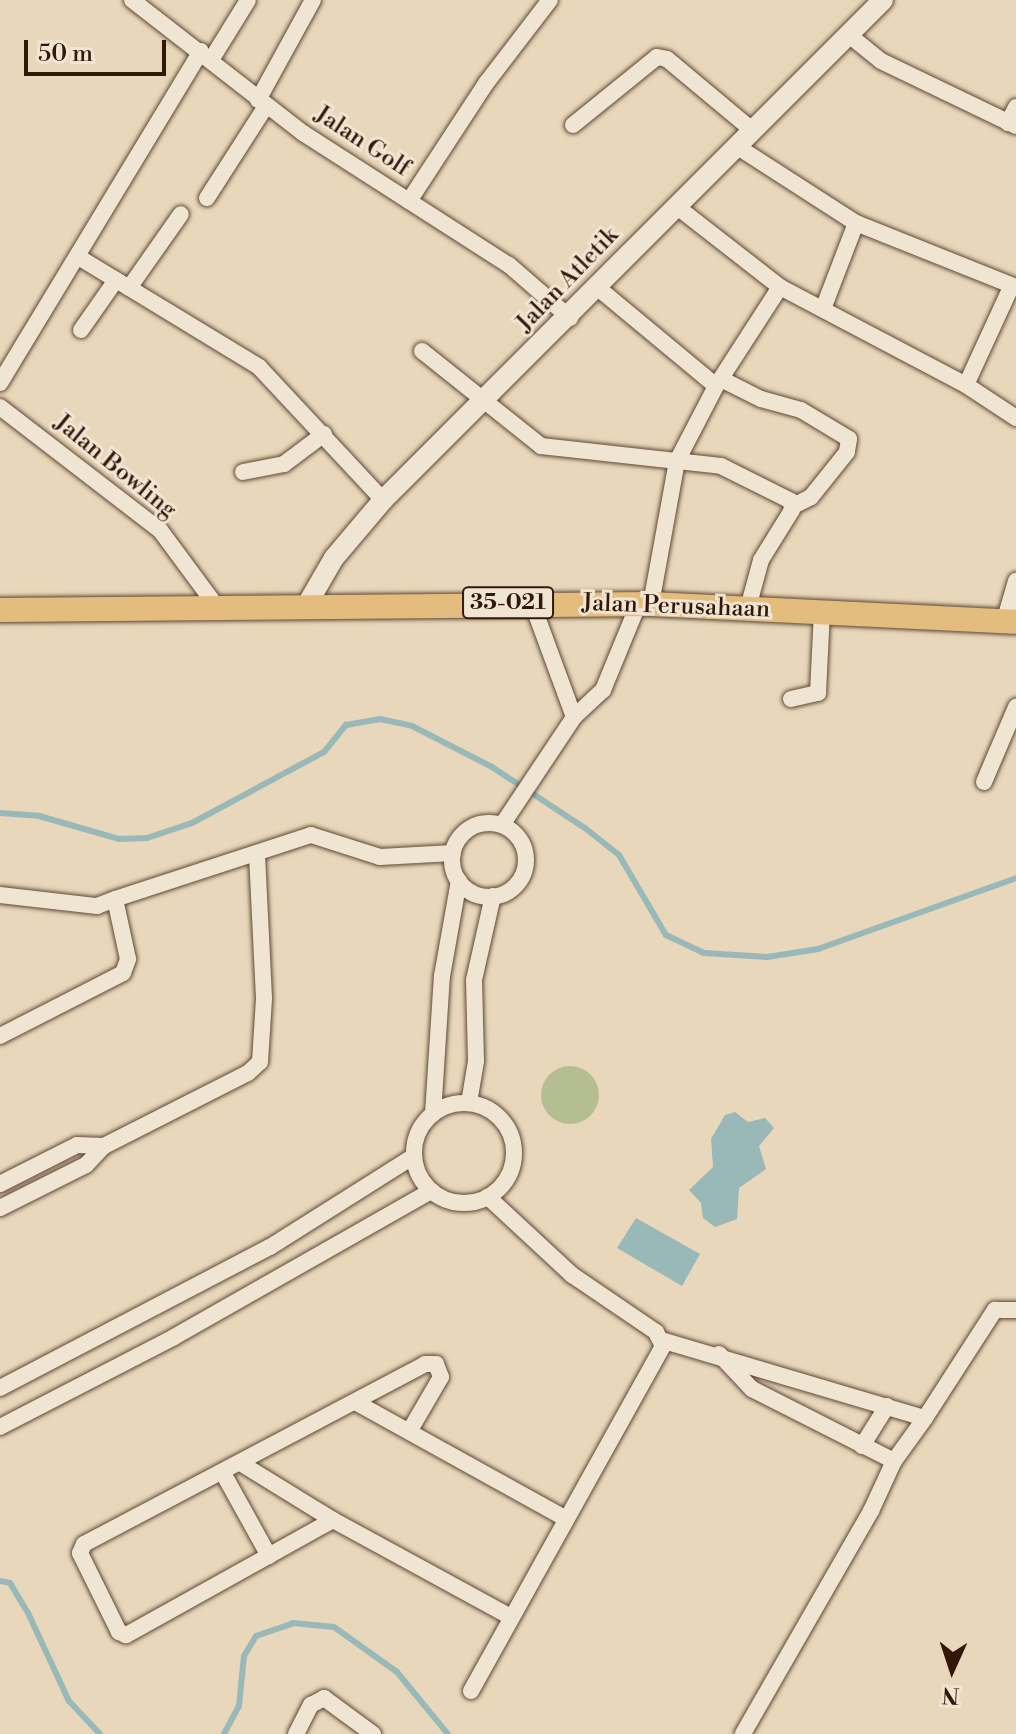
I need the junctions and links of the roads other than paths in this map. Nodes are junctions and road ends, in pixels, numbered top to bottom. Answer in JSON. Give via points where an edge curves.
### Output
{"nodes":[{"id":1,"x":132,"y":0,"type":"edge"},
{"id":2,"x":248,"y":0,"type":"edge"},
{"id":3,"x":313,"y":0,"type":"edge"},
{"id":4,"x":550,"y":0,"type":"edge"},
{"id":5,"x":883,"y":0,"type":"edge"},
{"id":6,"x":849,"y":35,"type":"junction"},
{"id":7,"x":206,"y":56,"type":"junction"},
{"id":8,"x":262,"y":103,"type":"junction"},
{"id":9,"x":1016,"y":107,"type":"edge"},
{"id":10,"x":1012,"y":124,"type":"edge"},
{"id":11,"x":573,"y":125,"type":"dead end"},
{"id":12,"x":752,"y":130,"type":"junction"},
{"id":13,"x":738,"y":147,"type":"junction"},
{"id":14,"x":207,"y":198,"type":"dead end"},
{"id":15,"x":409,"y":201,"type":"junction"},
{"id":16,"x":676,"y":206,"type":"junction"},
{"id":17,"x":181,"y":214,"type":"dead end"},
{"id":18,"x":856,"y":223,"type":"junction"},
{"id":19,"x":80,"y":258,"type":"junction"},
{"id":20,"x":122,"y":284,"type":"junction"},
{"id":21,"x":780,"y":287,"type":"junction"},
{"id":22,"x":1013,"y":287,"type":"edge"},
{"id":23,"x":598,"y":288,"type":"junction"},
{"id":24,"x":823,"y":309,"type":"junction"},
{"id":25,"x":570,"y":318,"type":"junction"},
{"id":26,"x":81,"y":330,"type":"dead end"},
{"id":27,"x":422,"y":351,"type":"dead end"},
{"id":28,"x":0,"y":383,"type":"edge"},
{"id":29,"x":719,"y":383,"type":"junction"},
{"id":30,"x":966,"y":385,"type":"junction"},
{"id":31,"x":487,"y":401,"type":"junction"},
{"id":32,"x":0,"y":407,"type":"edge"},
{"id":33,"x":1016,"y":418,"type":"edge"},
{"id":34,"x":324,"y":434,"type":"junction"},
{"id":35,"x":677,"y":461,"type":"junction"},
{"id":36,"x":243,"y":472,"type":"dead end"},
{"id":37,"x":383,"y":500,"type":"junction"},
{"id":38,"x":795,"y":505,"type":"junction"},
{"id":39,"x":1016,"y":581,"type":"edge"},
{"id":40,"x":532,"y":603,"type":"junction"},
{"id":41,"x":644,"y":604,"type":"junction"},
{"id":42,"x":305,"y":608,"type":"junction"},
{"id":43,"x":748,"y":608,"type":"junction"},
{"id":44,"x":0,"y":610,"type":"edge"},
{"id":45,"x":220,"y":611,"type":"junction"},
{"id":46,"x":822,"y":611,"type":"junction"},
{"id":47,"x":1010,"y":622,"type":"edge"},
{"id":48,"x":791,"y":699,"type":"dead end"},
{"id":49,"x":1016,"y":707,"type":"edge"},
{"id":50,"x":574,"y":717,"type":"junction"},
{"id":51,"x":984,"y":782,"type":"dead end"},
{"id":52,"x":502,"y":825,"type":"junction"},
{"id":53,"x":453,"y":853,"type":"junction"},
{"id":54,"x":257,"y":855,"type":"junction"},
{"id":55,"x":459,"y":881,"type":"junction"},
{"id":56,"x":0,"y":895,"type":"edge"},
{"id":57,"x":493,"y":896,"type":"junction"},
{"id":58,"x":115,"y":899,"type":"junction"},
{"id":59,"x":0,"y":1036,"type":"edge"},
{"id":60,"x":469,"y":1103,"type":"junction"},
{"id":61,"x":433,"y":1114,"type":"junction"},
{"id":62,"x":104,"y":1146,"type":"junction"},
{"id":63,"x":414,"y":1156,"type":"junction"},
{"id":64,"x":0,"y":1184,"type":"edge"},
{"id":65,"x":431,"y":1191,"type":"junction"},
{"id":66,"x":488,"y":1197,"type":"junction"},
{"id":67,"x":0,"y":1208,"type":"edge"},
{"id":68,"x":1016,"y":1310,"type":"edge"},
{"id":69,"x":661,"y":1340,"type":"junction"},
{"id":70,"x":719,"y":1354,"type":"junction"},
{"id":71,"x":0,"y":1388,"type":"edge"},
{"id":72,"x":357,"y":1403,"type":"junction"},
{"id":73,"x":887,"y":1406,"type":"junction"},
{"id":74,"x":925,"y":1418,"type":"junction"},
{"id":75,"x":0,"y":1427,"type":"edge"},
{"id":76,"x":410,"y":1430,"type":"junction"},
{"id":77,"x":862,"y":1446,"type":"junction"},
{"id":78,"x":894,"y":1461,"type":"junction"},
{"id":79,"x":242,"y":1464,"type":"junction"},
{"id":80,"x":223,"y":1473,"type":"junction"},
{"id":81,"x":566,"y":1519,"type":"junction"},
{"id":82,"x":333,"y":1520,"type":"junction"},
{"id":83,"x":269,"y":1556,"type":"junction"},
{"id":84,"x":511,"y":1617,"type":"junction"},
{"id":85,"x":471,"y":1691,"type":"dead end"},
{"id":86,"x":296,"y":1734,"type":"edge"},
{"id":87,"x":373,"y":1734,"type":"edge"},
{"id":88,"x":743,"y":1734,"type":"edge"}],
"edges":[{"from":1,"to":7,"type":"street","name":"Jalan Golf"},
{"from":2,"to":7,"type":"street"},
{"from":3,"to":8,"type":"street"},
{"from":4,"to":15,"type":"street","via":[[487,82]]},
{"from":5,"to":6,"type":"street","name":"Jalan Atletik"},
{"from":6,"to":10,"type":"street","via":[[881,61]]},
{"from":6,"to":12,"type":"street","name":"Jalan Atletik"},
{"from":7,"to":8,"type":"street","name":"Jalan Golf"},
{"from":7,"to":19,"type":"street"},
{"from":8,"to":14,"type":"street"},
{"from":8,"to":15,"type":"street","name":"Jalan Golf"},
{"from":9,"to":10,"type":"street"},
{"from":11,"to":12,"type":"street","via":[[657,57],[667,59]]},
{"from":12,"to":13,"type":"street","name":"Jalan Atletik"},
{"from":13,"to":16,"type":"street","name":"Jalan Atletik"},
{"from":13,"to":18,"type":"street"},
{"from":15,"to":25,"type":"street","name":"Jalan Golf","via":[[509,265]]},
{"from":16,"to":21,"type":"street"},
{"from":16,"to":23,"type":"street","name":"Jalan Atletik"},
{"from":17,"to":20,"type":"street"},
{"from":18,"to":22,"type":"street"},
{"from":18,"to":24,"type":"street"},
{"from":19,"to":20,"type":"street"},
{"from":19,"to":28,"type":"street"},
{"from":20,"to":26,"type":"street"},
{"from":20,"to":34,"type":"street","via":[[259,367]]},
{"from":21,"to":24,"type":"street"},
{"from":21,"to":29,"type":"street"},
{"from":22,"to":30,"type":"street"},
{"from":23,"to":25,"type":"street","name":"Jalan Atletik"},
{"from":23,"to":29,"type":"street"},
{"from":24,"to":30,"type":"street"},
{"from":25,"to":31,"type":"street","name":"Jalan Atletik"},
{"from":27,"to":31,"type":"street"},
{"from":29,"to":35,"type":"street"},
{"from":29,"to":38,"type":"street","via":[[801,410],[849,439],[847,452],[811,497]]},
{"from":30,"to":33,"type":"street"},
{"from":31,"to":35,"type":"street","via":[[541,446]]},
{"from":31,"to":37,"type":"street","name":"Jalan Atletik"},
{"from":32,"to":45,"type":"street","name":"Jalan Bowling","via":[[160,530]]},
{"from":34,"to":36,"type":"street","via":[[284,464]]},
{"from":34,"to":37,"type":"street"},
{"from":35,"to":38,"type":"street","via":[[728,468]]},
{"from":35,"to":41,"type":"street"},
{"from":37,"to":42,"type":"street","name":"Jalan Atletik","via":[[334,558]]},
{"from":38,"to":43,"type":"street","via":[[761,560]]},
{"from":39,"to":47,"type":"street"},
{"from":40,"to":41,"type":"main road","name":"Jalan Perusahaan","number":"35-021"},
{"from":40,"to":42,"type":"main road","name":"Jalan Perusahaan","number":"35-021"},
{"from":40,"to":50,"type":"street"},
{"from":41,"to":43,"type":"main road","name":"Jalan Perusahaan","number":"35-021"},
{"from":41,"to":50,"type":"street","via":[[607,682]]},
{"from":42,"to":45,"type":"main road","name":"Jalan Perusahaan","number":"35-021"},
{"from":43,"to":46,"type":"main road","name":"Jalan Perusahaan","number":"35-021"},
{"from":44,"to":45,"type":"main road","name":"Jalan Perusahaan","number":"35-021"},
{"from":46,"to":47,"type":"main road","name":"Jalan Perusahaan","number":"35-021"},
{"from":46,"to":48,"type":"street","via":[[818,693]]},
{"from":49,"to":51,"type":"street"},
{"from":50,"to":52,"type":"street"},
{"from":52,"to":53,"type":"street","via":[[477,825],[465,831]]},
{"from":52,"to":57,"type":"street","via":[[517,835],[526,860],[516,884]]},
{"from":53,"to":54,"type":"street","via":[[380,857],[318,835]]},
{"from":53,"to":55,"type":"street"},
{"from":54,"to":58,"type":"street"},
{"from":54,"to":62,"type":"street","via":[[264,998],[260,1062]]},
{"from":55,"to":57,"type":"street","via":[[474,893]]},
{"from":55,"to":61,"type":"street","via":[[442,976]]},
{"from":56,"to":58,"type":"street","via":[[9,892],[62,905],[97,906]]},
{"from":57,"to":60,"type":"street","via":[[474,980],[476,1061]]},
{"from":58,"to":59,"type":"street","via":[[128,959],[123,973]]},
{"from":60,"to":61,"type":"street"},
{"from":60,"to":66,"type":"street","via":[[498,1116],[514,1143],[510,1174]]},
{"from":61,"to":63,"type":"street","via":[[418,1134]]},
{"from":62,"to":64,"type":"street","via":[[77,1145]]},
{"from":62,"to":67,"type":"street","via":[[86,1165]]},
{"from":63,"to":65,"type":"street"},
{"from":63,"to":71,"type":"street","via":[[270,1247]]},
{"from":65,"to":66,"type":"street","via":[[459,1203]]},
{"from":65,"to":75,"type":"street","via":[[174,1337]]},
{"from":66,"to":69,"type":"street","via":[[572,1275]]},
{"from":68,"to":74,"type":"street","via":[[995,1310]]},
{"from":69,"to":70,"type":"street"},
{"from":69,"to":81,"type":"street","via":[[662,1350]]},
{"from":70,"to":73,"type":"street"},
{"from":70,"to":77,"type":"street","via":[[752,1389]]},
{"from":72,"to":76,"type":"street"},
{"from":72,"to":76,"type":"street","via":[[425,1364],[439,1365],[441,1377]]},
{"from":72,"to":79,"type":"street"},
{"from":73,"to":74,"type":"street"},
{"from":73,"to":77,"type":"street"},
{"from":74,"to":78,"type":"street"},
{"from":76,"to":81,"type":"street"},
{"from":77,"to":78,"type":"street"},
{"from":78,"to":88,"type":"street","via":[[871,1511]]},
{"from":79,"to":80,"type":"street"},
{"from":79,"to":82,"type":"street"},
{"from":80,"to":83,"type":"street"},
{"from":80,"to":83,"type":"street","via":[[82,1545],[81,1556],[119,1632],[127,1635]]},
{"from":81,"to":84,"type":"street"},
{"from":82,"to":83,"type":"street"},
{"from":82,"to":84,"type":"street"},
{"from":84,"to":85,"type":"street"},
{"from":86,"to":87,"type":"street","via":[[311,1705],[324,1698]]}]}
